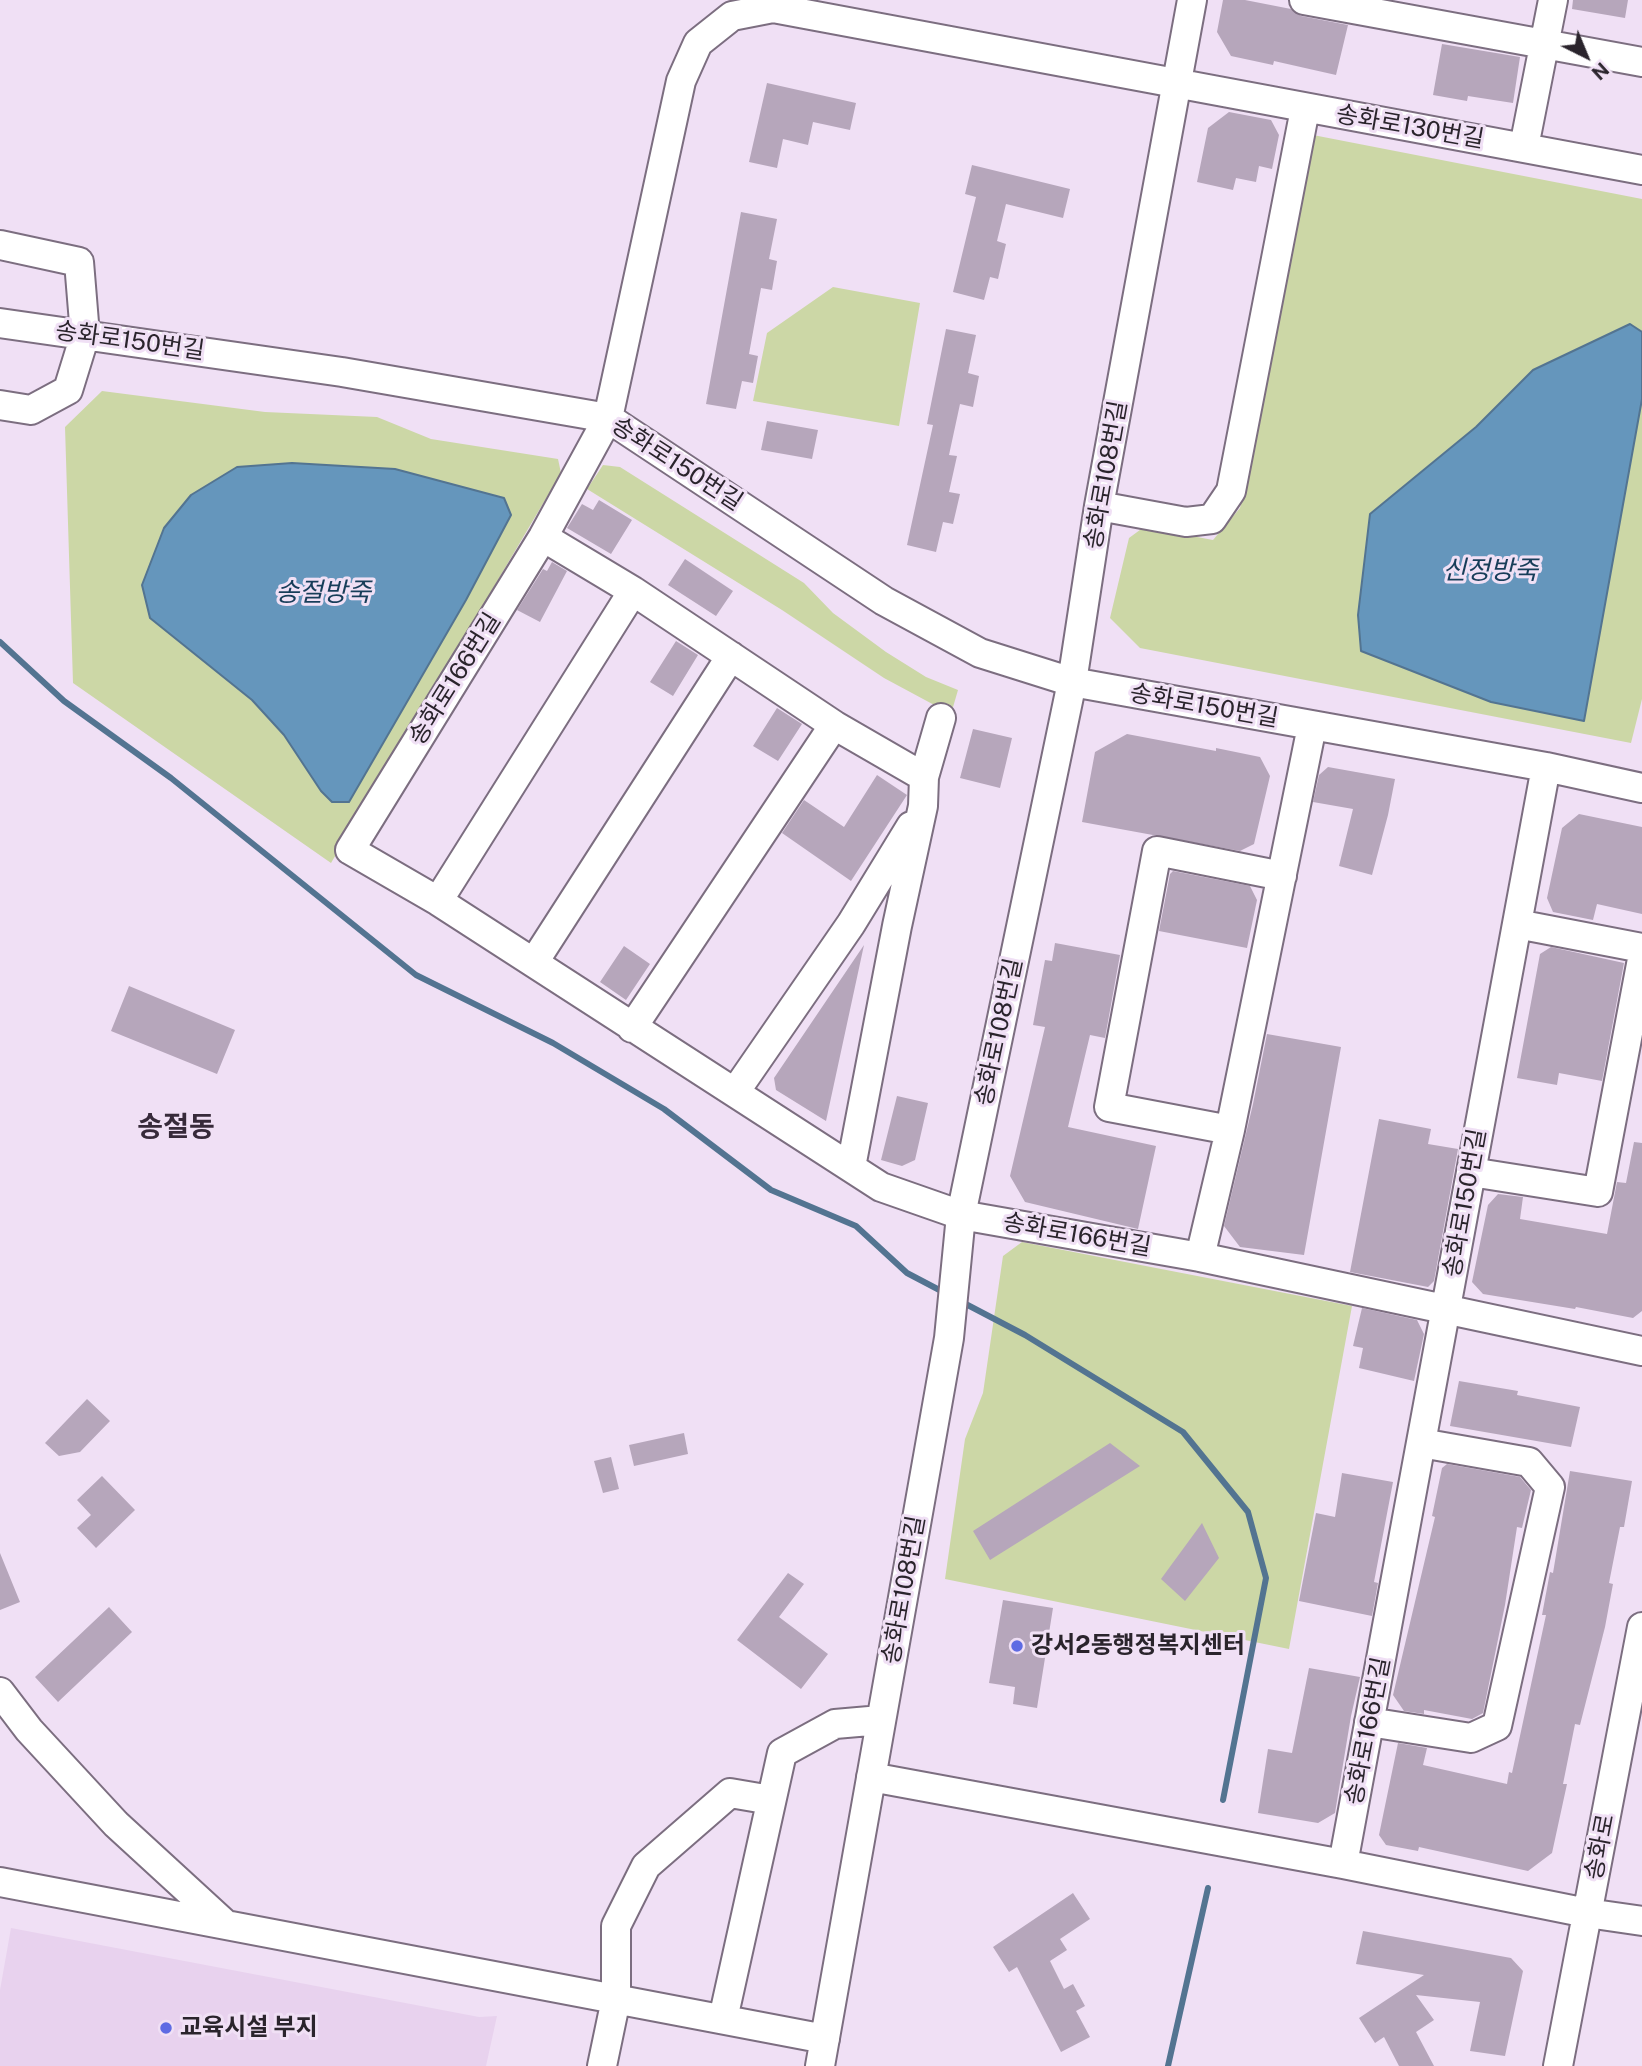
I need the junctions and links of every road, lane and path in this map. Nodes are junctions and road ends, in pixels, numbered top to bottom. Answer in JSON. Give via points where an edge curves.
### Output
{"nodes":[{"id":1,"x":1192,"y":0,"type":"edge"},
{"id":2,"x":1304,"y":0,"type":"edge"},
{"id":3,"x":1553,"y":0,"type":"edge"},
{"id":4,"x":1424,"y":11,"type":"edge"},
{"id":5,"x":1546,"y":44,"type":"junction"},
{"id":6,"x":1642,"y":62,"type":"edge"},
{"id":7,"x":1178,"y":84,"type":"junction"},
{"id":8,"x":1305,"y":109,"type":"junction"},
{"id":9,"x":1524,"y":146,"type":"junction"},
{"id":10,"x":1642,"y":170,"type":"edge"},
{"id":11,"x":0,"y":245,"type":"edge"},
{"id":12,"x":0,"y":323,"type":"edge"},
{"id":13,"x":85,"y":335,"type":"junction"},
{"id":14,"x":0,"y":405,"type":"edge"},
{"id":15,"x":608,"y":418,"type":"junction"},
{"id":16,"x":1099,"y":506,"type":"junction"},
{"id":17,"x":543,"y":537,"type":"junction"},
{"id":18,"x":633,"y":591,"type":"junction"},
{"id":19,"x":731,"y":656,"type":"junction"},
{"id":20,"x":1072,"y":682,"type":"junction"},
{"id":21,"x":941,"y":718,"type":"dead end"},
{"id":22,"x":834,"y":725,"type":"junction"},
{"id":23,"x":1312,"y":726,"type":"junction"},
{"id":24,"x":1546,"y":766,"type":"junction"},
{"id":25,"x":924,"y":777,"type":"junction"},
{"id":26,"x":1642,"y":788,"type":"edge"},
{"id":27,"x":923,"y":806,"type":"junction"},
{"id":28,"x":1282,"y":876,"type":"junction"},
{"id":29,"x":438,"y":901,"type":"junction"},
{"id":30,"x":851,"y":924,"type":"junction"},
{"id":31,"x":1517,"y":924,"type":"junction"},
{"id":32,"x":897,"y":926,"type":"junction"},
{"id":33,"x":1642,"y":948,"type":"edge"},
{"id":34,"x":1642,"y":959,"type":"edge"},
{"id":35,"x":534,"y":962,"type":"junction"},
{"id":36,"x":632,"y":1028,"type":"junction"},
{"id":37,"x":735,"y":1092,"type":"junction"},
{"id":38,"x":1230,"y":1130,"type":"junction"},
{"id":39,"x":851,"y":1167,"type":"junction"},
{"id":40,"x":1471,"y":1172,"type":"junction"},
{"id":41,"x":961,"y":1216,"type":"junction"},
{"id":42,"x":1200,"y":1257,"type":"junction"},
{"id":43,"x":1446,"y":1308,"type":"junction"},
{"id":44,"x":1642,"y":1351,"type":"edge"},
{"id":45,"x":1421,"y":1443,"type":"junction"},
{"id":46,"x":1642,"y":1627,"type":"edge"},
{"id":47,"x":0,"y":1692,"type":"edge"},
{"id":48,"x":881,"y":1720,"type":"junction"},
{"id":49,"x":1369,"y":1722,"type":"junction"},
{"id":50,"x":871,"y":1777,"type":"junction"},
{"id":51,"x":771,"y":1800,"type":"junction"},
{"id":52,"x":1343,"y":1864,"type":"junction"},
{"id":53,"x":0,"y":1882,"type":"edge"},
{"id":54,"x":1587,"y":1913,"type":"junction"},
{"id":55,"x":1642,"y":1921,"type":"edge"},
{"id":56,"x":225,"y":1924,"type":"junction"},
{"id":57,"x":616,"y":1999,"type":"junction"},
{"id":58,"x":723,"y":2019,"type":"junction"},
{"id":59,"x":823,"y":2052,"type":"edge"},
{"id":60,"x":603,"y":2066,"type":"edge"},
{"id":61,"x":1558,"y":2066,"type":"edge"}],
"edges":[{"from":1,"to":7,"type":"street","name":"송화로108번길"},
{"from":2,"to":4,"type":"street"},
{"from":3,"to":5,"type":"street"},
{"from":4,"to":5,"type":"street"},
{"from":5,"to":6,"type":"street"},
{"from":5,"to":9,"type":"street"},
{"from":7,"to":8,"type":"street","name":"송화로130번길"},
{"from":7,"to":15,"type":"street","name":"송화로130번길","via":[[773,8],[732,16],[698,43],[681,82]]},
{"from":7,"to":16,"type":"street","name":"송화로108번길"},
{"from":8,"to":9,"type":"street","name":"송화로130번길"},
{"from":8,"to":16,"type":"street","via":[[1231,491],[1212,519],[1186,522]]},
{"from":9,"to":10,"type":"street","name":"송화로130번길"},
{"from":11,"to":13,"type":"street","via":[[79,262]]},
{"from":12,"to":13,"type":"street","name":"송화로150번길"},
{"from":13,"to":14,"type":"street","via":[[68,390],[31,410]]},
{"from":13,"to":15,"type":"street","name":"송화로150번길","via":[[342,372]]},
{"from":15,"to":17,"type":"street","name":"송화로166번길"},
{"from":15,"to":20,"type":"street","name":"송화로150번길","via":[[884,601],[980,653]]},
{"from":16,"to":20,"type":"street","name":"송화로108번길"},
{"from":17,"to":18,"type":"street"},
{"from":17,"to":29,"type":"street","name":"송화로166번길","via":[[349,850]]},
{"from":18,"to":19,"type":"street"},
{"from":18,"to":29,"type":"street"},
{"from":19,"to":22,"type":"street"},
{"from":19,"to":35,"type":"street"},
{"from":20,"to":23,"type":"street","name":"송화로150번길"},
{"from":20,"to":41,"type":"street","name":"송화로108번길"},
{"from":21,"to":25,"type":"street"},
{"from":22,"to":25,"type":"street"},
{"from":22,"to":36,"type":"street"},
{"from":23,"to":24,"type":"street","name":"송화로150번길"},
{"from":23,"to":28,"type":"street","name":"송화로150번길"},
{"from":24,"to":26,"type":"street","name":"송화로150번길"},
{"from":24,"to":31,"type":"street","name":"송화로150번길"},
{"from":25,"to":27,"type":"street"},
{"from":27,"to":30,"type":"street"},
{"from":27,"to":32,"type":"street"},
{"from":28,"to":38,"type":"street","name":"송화로150번길"},
{"from":28,"to":38,"type":"street","via":[[1157,851],[1109,1107]]},
{"from":29,"to":35,"type":"street","name":"송화로166번길"},
{"from":30,"to":32,"type":"street","via":[[877,909],[888,912]]},
{"from":30,"to":37,"type":"street"},
{"from":31,"to":33,"type":"street"},
{"from":31,"to":40,"type":"street","name":"송화로150번길"},
{"from":32,"to":39,"type":"street"},
{"from":34,"to":40,"type":"street","via":[[1598,1192]]},
{"from":35,"to":36,"type":"street","name":"송화로166번길"},
{"from":36,"to":37,"type":"street","name":"송화로166번길"},
{"from":37,"to":39,"type":"street","name":"송화로166번길"},
{"from":38,"to":42,"type":"street","name":"송화로150번길"},
{"from":39,"to":41,"type":"street","name":"송화로166번길","via":[[881,1187]]},
{"from":40,"to":43,"type":"street","name":"송화로150번길"},
{"from":41,"to":42,"type":"street","name":"송화로166번길"},
{"from":41,"to":48,"type":"street","name":"송화로108번길","via":[[949,1338]]},
{"from":42,"to":43,"type":"street","name":"송화로166번길"},
{"from":43,"to":44,"type":"street","name":"송화로166번길"},
{"from":43,"to":45,"type":"street","name":"송화로166번길"},
{"from":45,"to":49,"type":"street","name":"송화로166번길"},
{"from":45,"to":49,"type":"street","via":[[1529,1462],[1550,1487],[1497,1726],[1471,1738]]},
{"from":46,"to":54,"type":"street","name":"송화로"},
{"from":47,"to":56,"type":"street","via":[[116,1824]]},
{"from":48,"to":50,"type":"street","name":"송화로108번길"},
{"from":48,"to":51,"type":"street","via":[[835,1724],[782,1754]]},
{"from":49,"to":52,"type":"street","name":"송화로166번길"},
{"from":50,"to":52,"type":"street"},
{"from":50,"to":59,"type":"street","name":"송화로108번길"},
{"from":51,"to":57,"type":"street","via":[[730,1793],[646,1866],[616,1926]]},
{"from":51,"to":58,"type":"street"},
{"from":52,"to":54,"type":"street"},
{"from":53,"to":56,"type":"street"},
{"from":54,"to":55,"type":"street"},
{"from":54,"to":61,"type":"street","name":"송화로"},
{"from":56,"to":57,"type":"street"},
{"from":57,"to":58,"type":"street"},
{"from":57,"to":60,"type":"street"},
{"from":58,"to":59,"type":"street"}]}
